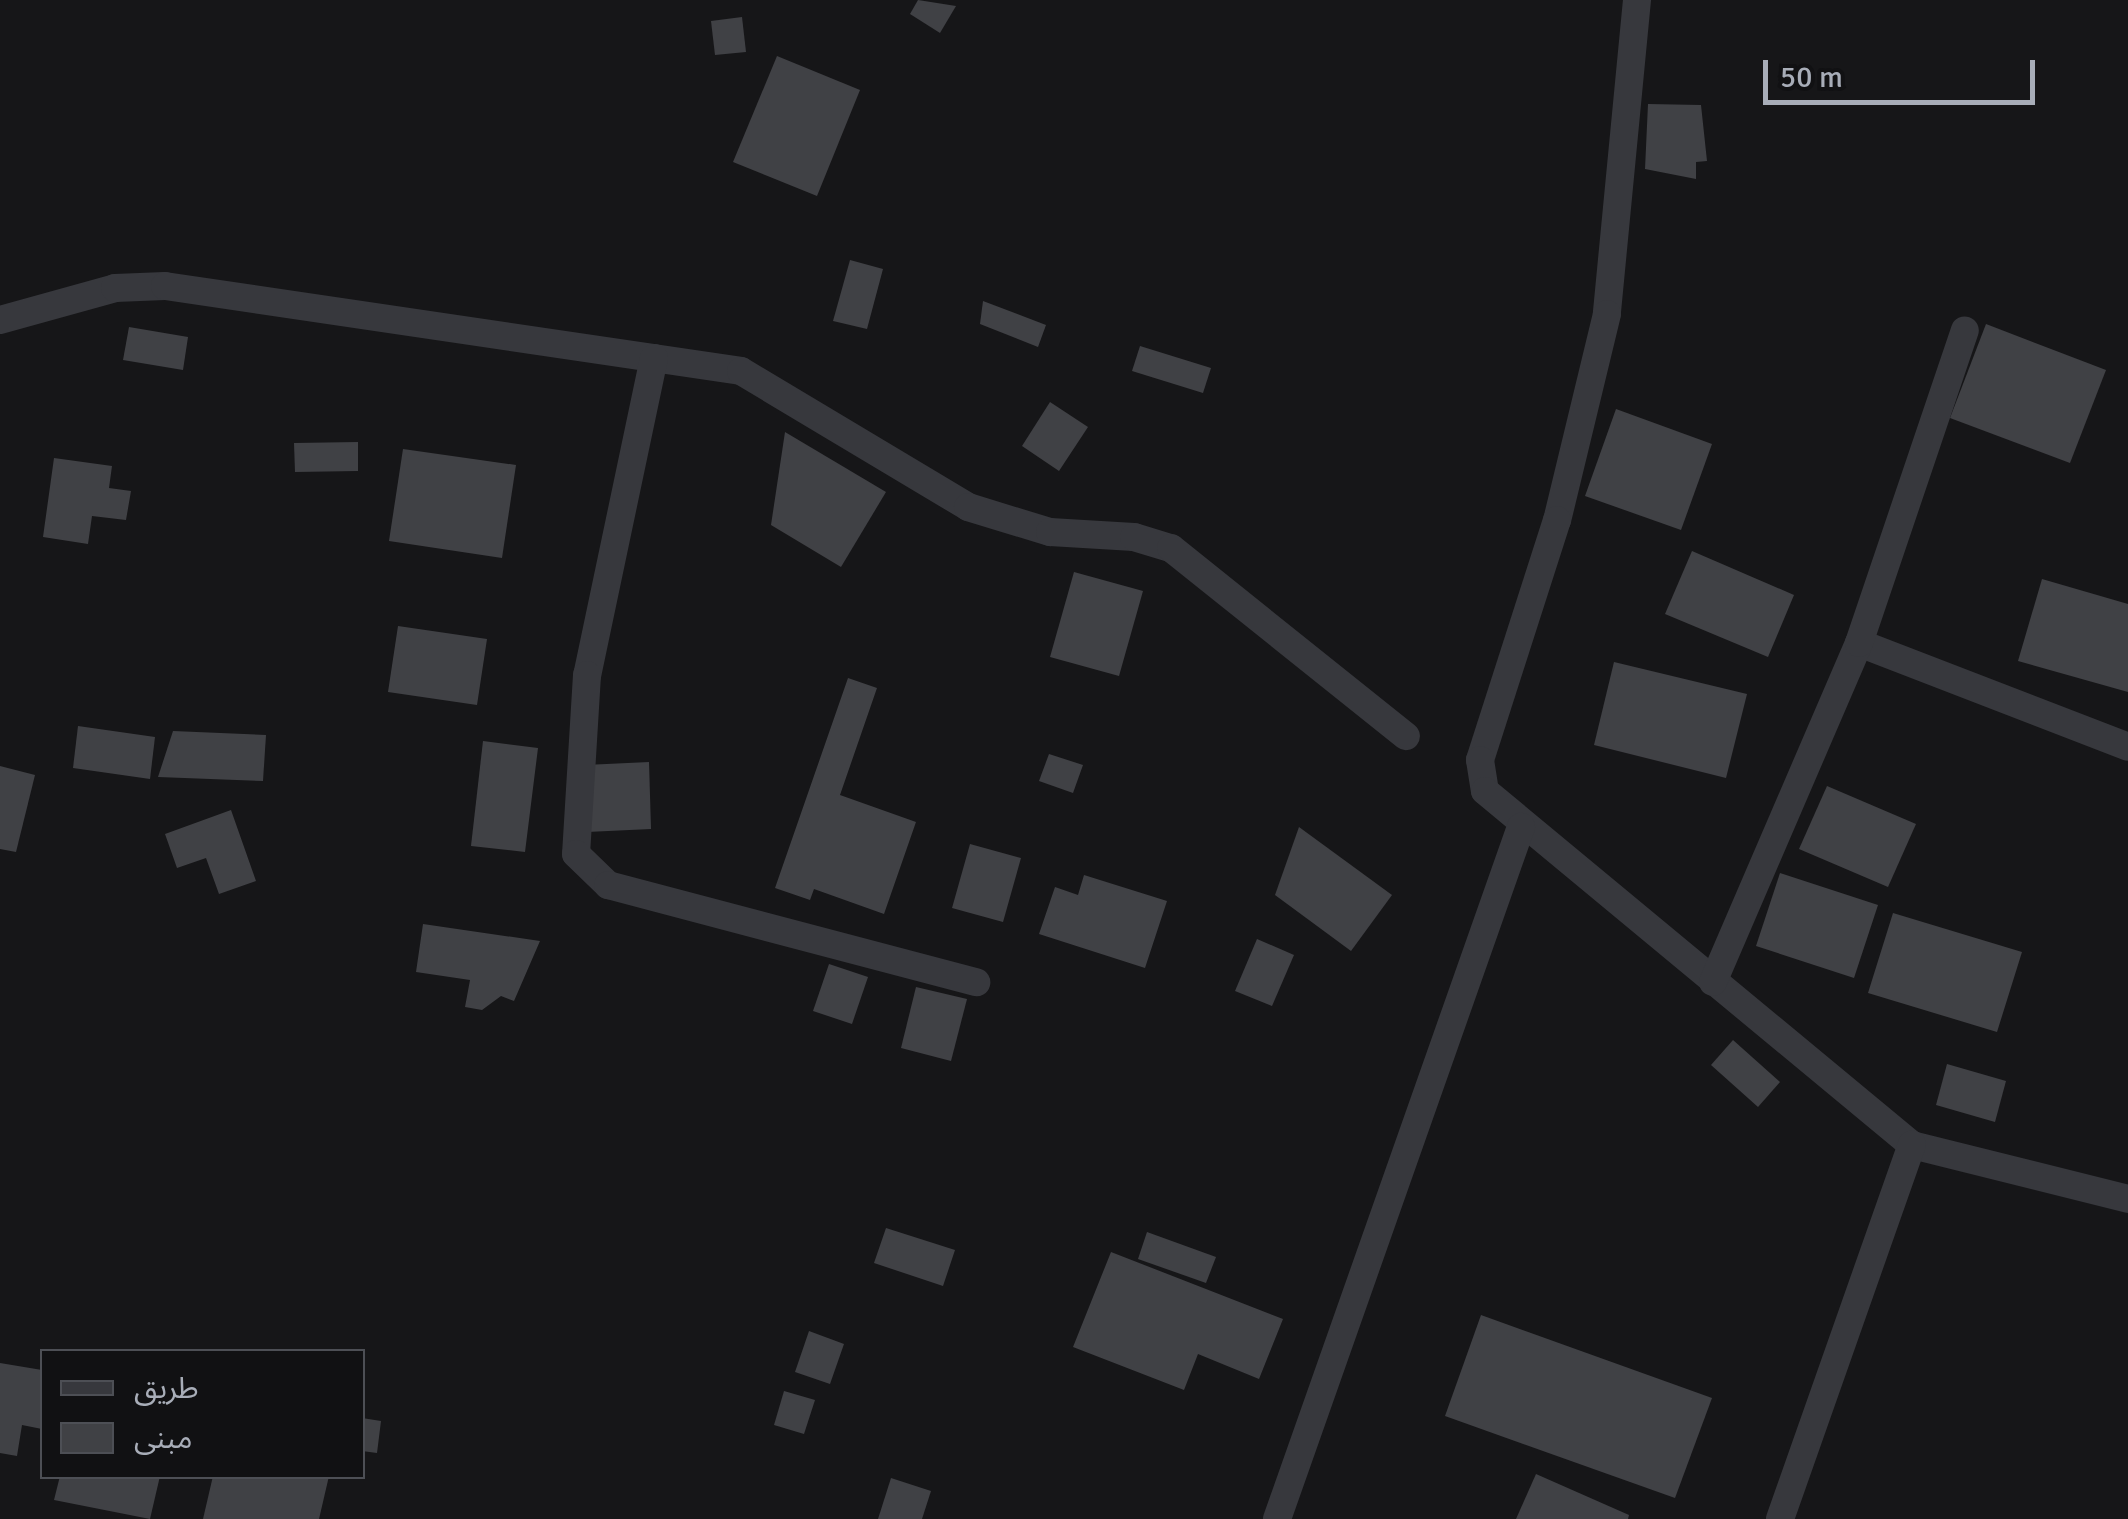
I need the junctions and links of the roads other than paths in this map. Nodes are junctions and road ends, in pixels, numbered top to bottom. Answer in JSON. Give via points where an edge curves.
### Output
{"nodes":[{"id":1,"x":1637,"y":0,"type":"edge"},
{"id":2,"x":0,"y":320,"type":"edge"},
{"id":3,"x":1965,"y":330,"type":"dead end"},
{"id":4,"x":654,"y":358,"type":"junction"},
{"id":5,"x":1859,"y":643,"type":"junction"},
{"id":6,"x":1406,"y":736,"type":"dead end"},
{"id":7,"x":2128,"y":747,"type":"edge"},
{"id":8,"x":1521,"y":827,"type":"junction"},
{"id":9,"x":976,"y":982,"type":"dead end"},
{"id":10,"x":1713,"y":982,"type":"junction"},
{"id":11,"x":1912,"y":1145,"type":"junction"},
{"id":12,"x":2128,"y":1199,"type":"edge"},
{"id":13,"x":1277,"y":1519,"type":"edge"},
{"id":14,"x":1780,"y":1519,"type":"edge"}],
"edges":[{"from":1,"to":8,"type":"street","via":[[1595,374],[1480,760],[1485,791]]},
{"from":2,"to":4,"type":"street","via":[[115,288],[165,286]]},
{"from":3,"to":5,"type":"street"},
{"from":4,"to":6,"type":"street","via":[[754,376],[932,488],[997,518],[1170,548]]},
{"from":4,"to":9,"type":"street","via":[[585,691],[576,854],[608,885]]},
{"from":5,"to":7,"type":"street"},
{"from":5,"to":10,"type":"street"},
{"from":8,"to":10,"type":"street"},
{"from":8,"to":13,"type":"street"},
{"from":10,"to":11,"type":"street"},
{"from":11,"to":12,"type":"street"},
{"from":11,"to":14,"type":"street"}]}
